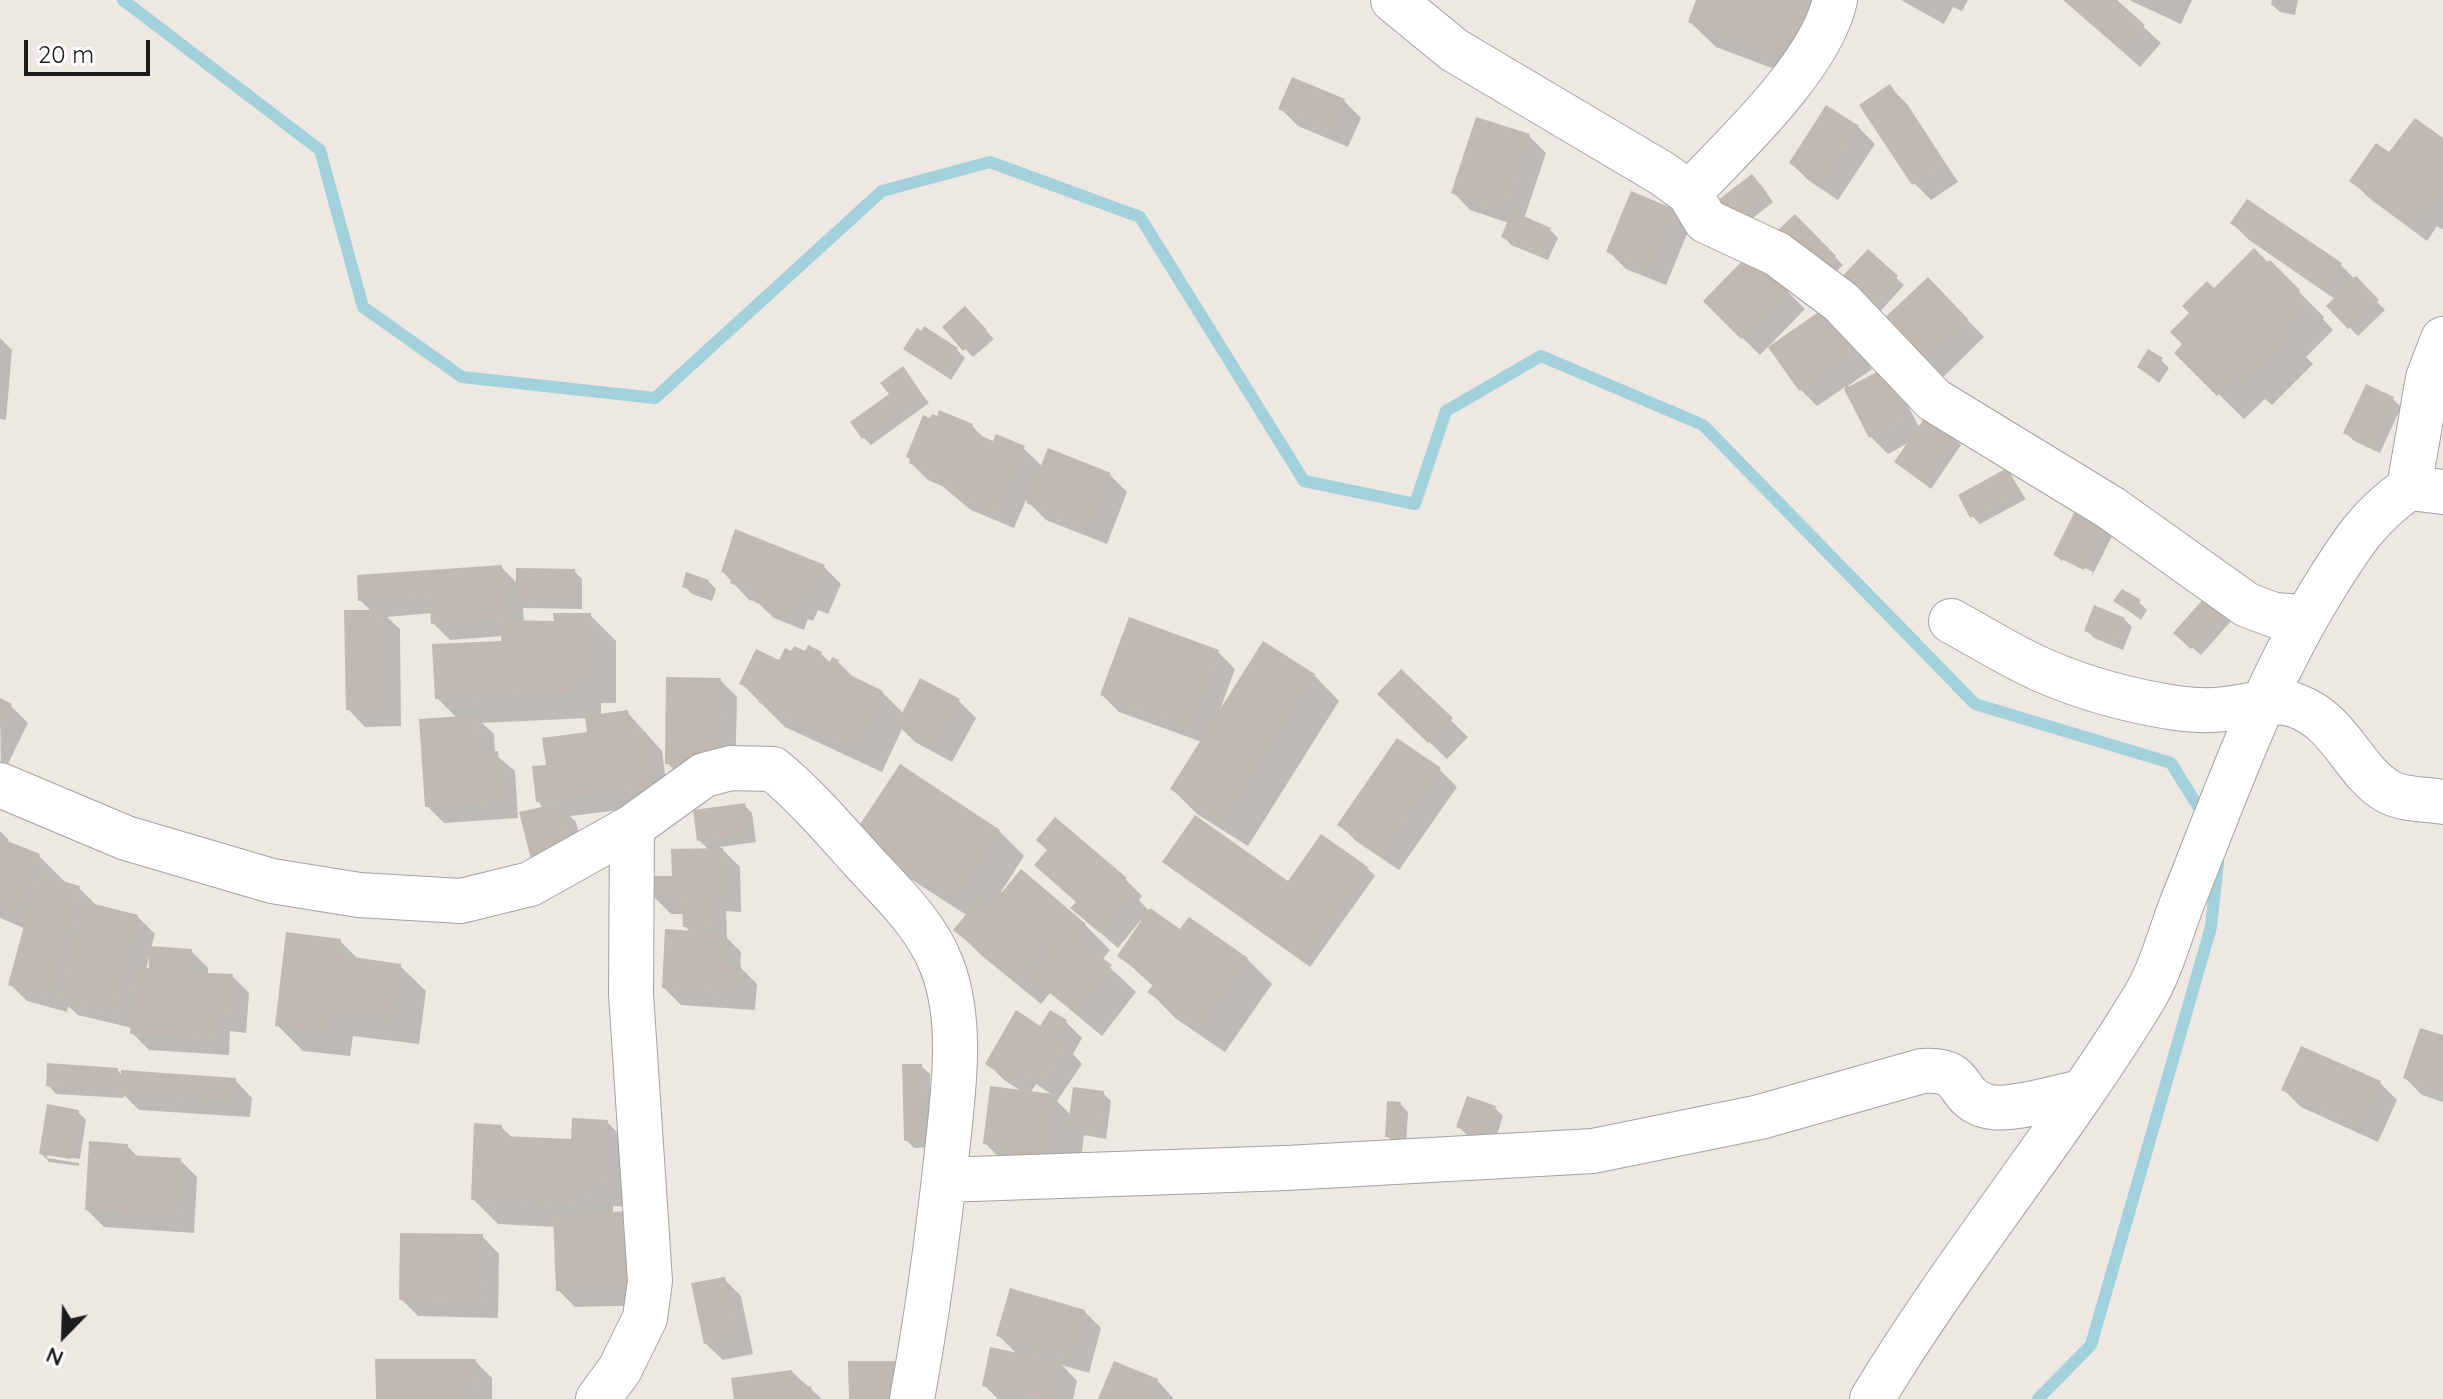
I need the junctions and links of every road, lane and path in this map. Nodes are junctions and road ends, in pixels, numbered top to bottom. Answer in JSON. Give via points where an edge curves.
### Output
{"nodes":[{"id":1,"x":1393,"y":0,"type":"edge"},
{"id":2,"x":1835,"y":0,"type":"edge"},
{"id":3,"x":1689,"y":193,"type":"junction"},
{"id":4,"x":2443,"y":339,"type":"edge"},
{"id":5,"x":2426,"y":490,"type":"edge"},
{"id":6,"x":2305,"y":617,"type":"junction"},
{"id":7,"x":1951,"y":621,"type":"dead end"},
{"id":8,"x":2262,"y":703,"type":"junction"},
{"id":9,"x":0,"y":785,"type":"edge"},
{"id":10,"x":2443,"y":802,"type":"edge"},
{"id":11,"x":632,"y":827,"type":"junction"},
{"id":12,"x":2081,"y":1092,"type":"junction"},
{"id":13,"x":944,"y":1180,"type":"junction"},
{"id":14,"x":598,"y":1399,"type":"edge"},
{"id":15,"x":912,"y":1399,"type":"edge"},
{"id":16,"x":1872,"y":1399,"type":"edge"}],
"edges":[{"from":1,"to":3,"type":"street","via":[[1454,50]]},
{"from":2,"to":3,"type":"street","via":[[1825,33],[1809,58]]},
{"from":3,"to":6,"type":"street","via":[[1706,221],[1777,254],[1841,302],[1934,400],[2111,508],[2247,605],[2274,615]]},
{"from":4,"to":5,"type":"street","via":[[2428,378]]},
{"from":5,"to":6,"type":"street","via":[[2384,506],[2356,537]]},
{"from":6,"to":8,"type":"street"},
{"from":7,"to":8,"type":"street","via":[[2038,669],[2140,701],[2224,709]]},
{"from":8,"to":10,"type":"street","via":[[2292,704],[2311,712],[2389,791]]},
{"from":8,"to":12,"type":"street","via":[[2146,995]]},
{"from":9,"to":11,"type":"street","via":[[126,838],[272,881],[359,895],[461,901],[500,894],[530,884]]},
{"from":11,"to":13,"type":"street","via":[[704,775],[731,768],[773,769],[924,929],[953,1001],[953,1086]]},
{"from":11,"to":14,"type":"street","via":[[631,994],[650,1281],[645,1318]]},
{"from":12,"to":13,"type":"street","via":[[2004,1108],[1983,1106],[1952,1074],[1922,1071],[1760,1117],[1593,1151]]},
{"from":12,"to":16,"type":"street","via":[[1907,1340]]},
{"from":13,"to":15,"type":"street"}]}
